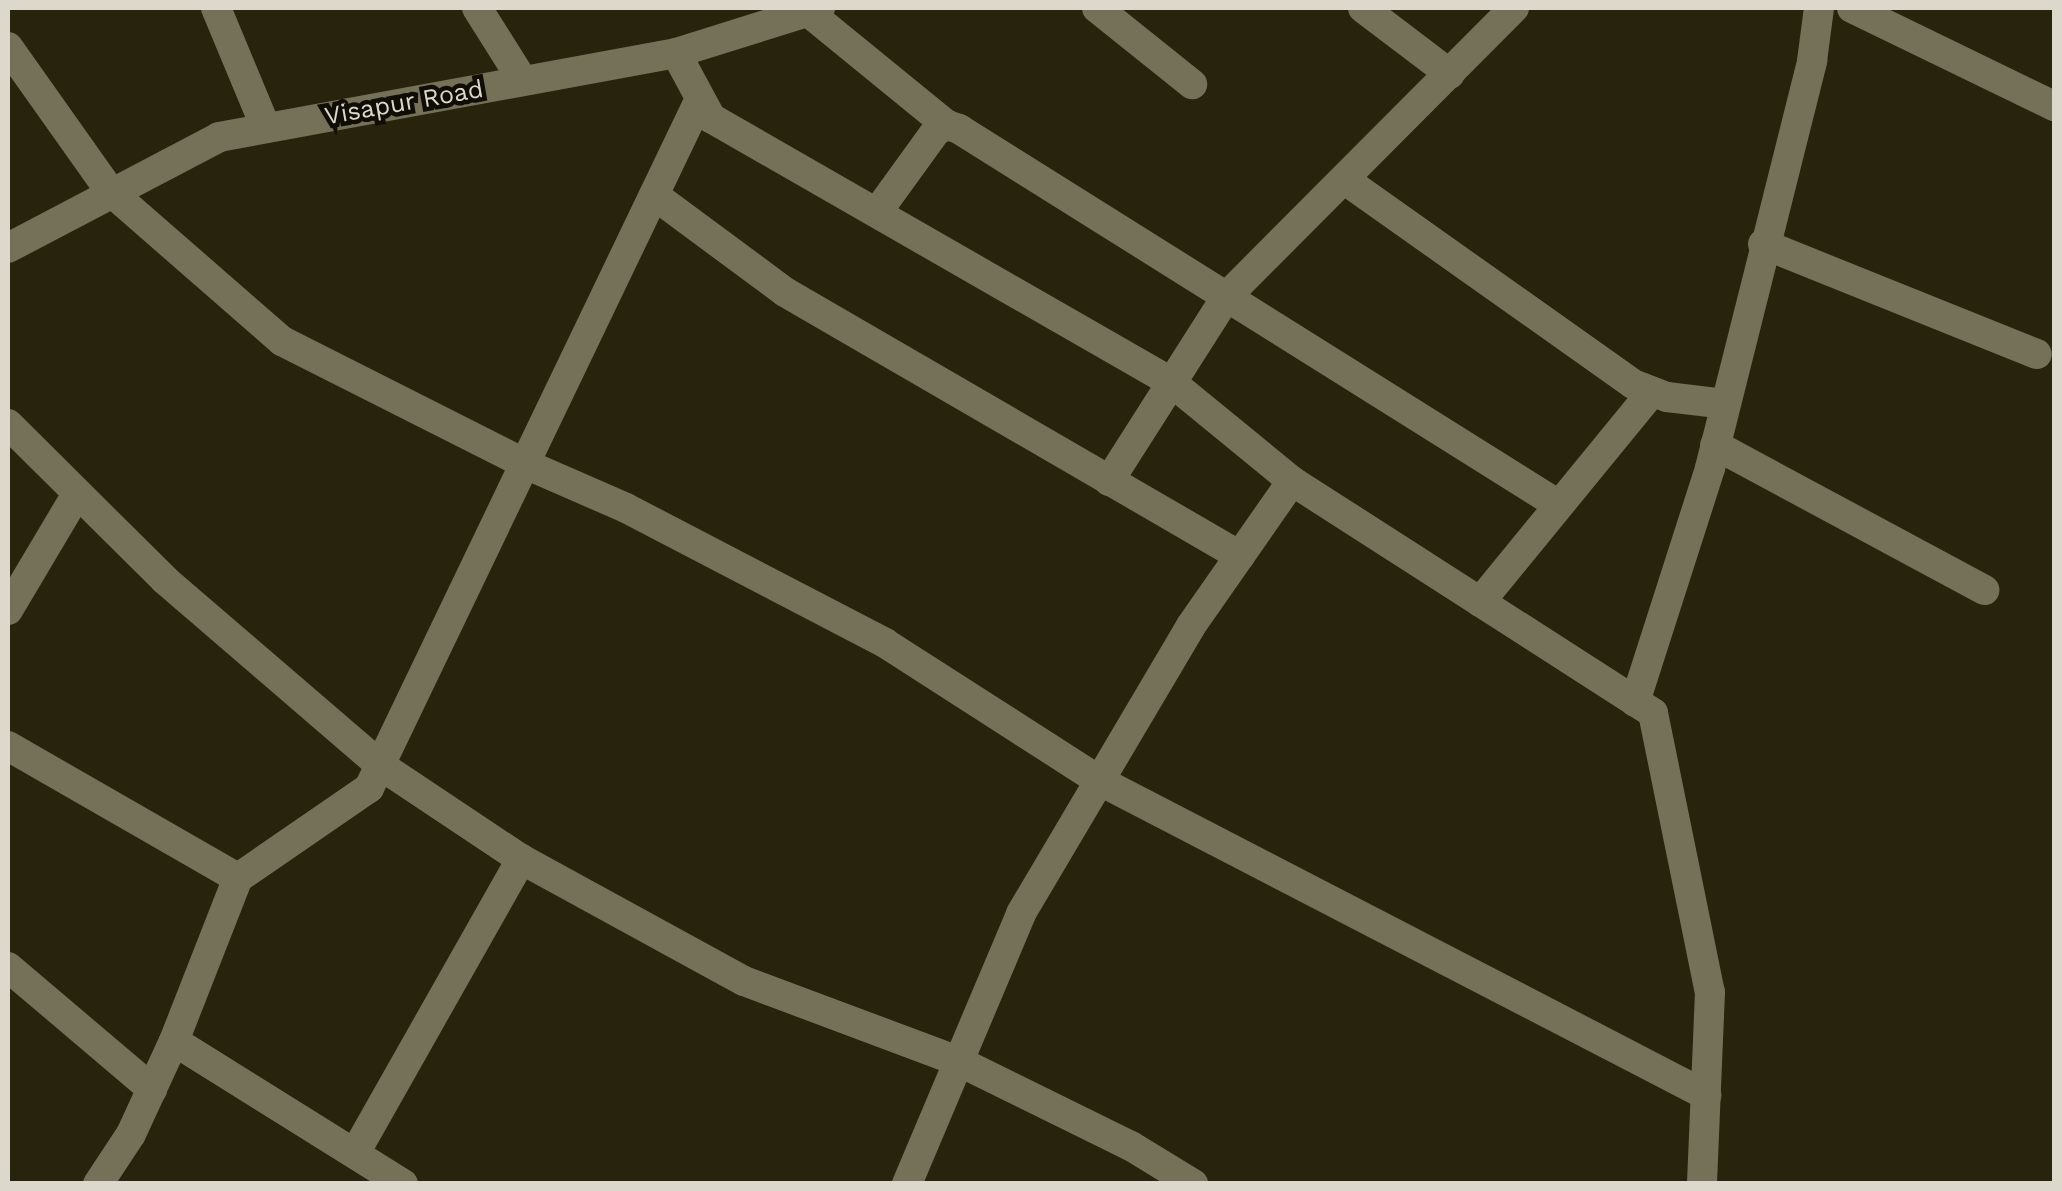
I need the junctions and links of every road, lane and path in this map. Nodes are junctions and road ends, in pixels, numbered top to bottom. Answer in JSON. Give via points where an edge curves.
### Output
{"nodes":[{"id":1,"x":216,"y":8,"type":"edge"},
{"id":2,"x":476,"y":8,"type":"edge"},
{"id":3,"x":1097,"y":8,"type":"edge"},
{"id":4,"x":1363,"y":8,"type":"edge"},
{"id":5,"x":1514,"y":8,"type":"edge"},
{"id":6,"x":1819,"y":8,"type":"edge"},
{"id":7,"x":1852,"y":8,"type":"edge"},
{"id":8,"x":797,"y":12,"type":"edge"},
{"id":9,"x":8,"y":47,"type":"edge"},
{"id":10,"x":676,"y":53,"type":"junction"},
{"id":11,"x":1450,"y":74,"type":"junction"},
{"id":12,"x":523,"y":81,"type":"junction"},
{"id":13,"x":1192,"y":84,"type":"dead end"},
{"id":14,"x":700,"y":99,"type":"junction"},
{"id":15,"x":2054,"y":106,"type":"edge"},
{"id":16,"x":947,"y":126,"type":"junction"},
{"id":17,"x":266,"y":128,"type":"junction"},
{"id":18,"x":1345,"y":180,"type":"junction"},
{"id":19,"x":110,"y":191,"type":"junction"},
{"id":20,"x":654,"y":195,"type":"junction"},
{"id":21,"x":878,"y":211,"type":"junction"},
{"id":22,"x":1763,"y":244,"type":"junction"},
{"id":23,"x":8,"y":248,"type":"edge"},
{"id":24,"x":1226,"y":298,"type":"junction"},
{"id":25,"x":2037,"y":354,"type":"dead end"},
{"id":26,"x":1170,"y":382,"type":"junction"},
{"id":27,"x":1652,"y":392,"type":"junction"},
{"id":28,"x":1725,"y":404,"type":"junction"},
{"id":29,"x":8,"y":424,"type":"edge"},
{"id":30,"x":1715,"y":446,"type":"junction"},
{"id":31,"x":523,"y":463,"type":"junction"},
{"id":32,"x":1108,"y":481,"type":"junction"},
{"id":33,"x":1292,"y":481,"type":"junction"},
{"id":34,"x":77,"y":494,"type":"junction"},
{"id":35,"x":1557,"y":504,"type":"junction"},
{"id":36,"x":1240,"y":556,"type":"junction"},
{"id":37,"x":1984,"y":590,"type":"dead end"},
{"id":38,"x":1480,"y":602,"type":"junction"},
{"id":39,"x":8,"y":610,"type":"edge"},
{"id":40,"x":1635,"y":702,"type":"junction"},
{"id":41,"x":8,"y":746,"type":"edge"},
{"id":42,"x":380,"y":765,"type":"junction"},
{"id":43,"x":1100,"y":780,"type":"junction"},
{"id":44,"x":521,"y":859,"type":"junction"},
{"id":45,"x":238,"y":878,"type":"junction"},
{"id":46,"x":8,"y":967,"type":"edge"},
{"id":47,"x":174,"y":1041,"type":"junction"},
{"id":48,"x":958,"y":1061,"type":"junction"},
{"id":49,"x":152,"y":1090,"type":"junction"},
{"id":50,"x":1706,"y":1095,"type":"junction"},
{"id":51,"x":354,"y":1153,"type":"junction"},
{"id":52,"x":108,"y":1180,"type":"edge"},
{"id":53,"x":403,"y":1184,"type":"edge"},
{"id":54,"x":907,"y":1184,"type":"edge"},
{"id":55,"x":1194,"y":1184,"type":"edge"},
{"id":56,"x":1702,"y":1184,"type":"edge"}],
"edges":[{"from":1,"to":17,"type":"street"},
{"from":2,"to":12,"type":"street"},
{"from":3,"to":13,"type":"street"},
{"from":4,"to":11,"type":"street"},
{"from":5,"to":11,"type":"street"},
{"from":6,"to":22,"type":"street","via":[[1812,61]]},
{"from":7,"to":15,"type":"street"},
{"from":8,"to":10,"type":"street","name":"Visapur Road"},
{"from":8,"to":16,"type":"street"},
{"from":9,"to":19,"type":"street"},
{"from":10,"to":12,"type":"street","name":"Visapur Road"},
{"from":10,"to":14,"type":"street"},
{"from":11,"to":18,"type":"street"},
{"from":12,"to":17,"type":"street","name":"Visapur Road"},
{"from":14,"to":20,"type":"street"},
{"from":14,"to":21,"type":"street","via":[[711,118]]},
{"from":16,"to":21,"type":"street","via":[[936,131]]},
{"from":16,"to":24,"type":"street"},
{"from":17,"to":19,"type":"street","name":"Visapur Road","via":[[219,136]]},
{"from":18,"to":24,"type":"street"},
{"from":18,"to":27,"type":"street"},
{"from":19,"to":23,"type":"street","name":"Visapur Road"},
{"from":19,"to":31,"type":"street","via":[[282,341]]},
{"from":20,"to":31,"type":"street"},
{"from":20,"to":32,"type":"street","via":[[785,292]]},
{"from":21,"to":26,"type":"street"},
{"from":22,"to":25,"type":"street"},
{"from":22,"to":28,"type":"street"},
{"from":24,"to":26,"type":"street"},
{"from":24,"to":35,"type":"street"},
{"from":26,"to":32,"type":"street"},
{"from":26,"to":33,"type":"street"},
{"from":27,"to":28,"type":"street"},
{"from":27,"to":35,"type":"street"},
{"from":28,"to":30,"type":"street"},
{"from":29,"to":34,"type":"street"},
{"from":30,"to":37,"type":"street"},
{"from":30,"to":40,"type":"street"},
{"from":31,"to":42,"type":"street"},
{"from":31,"to":43,"type":"street","via":[[626,508],[884,643]]},
{"from":32,"to":36,"type":"street"},
{"from":33,"to":36,"type":"street"},
{"from":33,"to":38,"type":"street"},
{"from":34,"to":39,"type":"street"},
{"from":34,"to":42,"type":"street","via":[[164,580]]},
{"from":35,"to":38,"type":"street"},
{"from":36,"to":43,"type":"street"},
{"from":38,"to":40,"type":"street"},
{"from":40,"to":50,"type":"street","via":[[1654,714],[1710,992]]},
{"from":41,"to":45,"type":"street"},
{"from":42,"to":44,"type":"street"},
{"from":42,"to":45,"type":"street","via":[[369,788]]},
{"from":43,"to":48,"type":"street","via":[[1022,914]]},
{"from":43,"to":50,"type":"street"},
{"from":44,"to":48,"type":"street","via":[[744,981]]},
{"from":44,"to":51,"type":"street"},
{"from":45,"to":47,"type":"street"},
{"from":46,"to":49,"type":"street"},
{"from":47,"to":49,"type":"street"},
{"from":47,"to":51,"type":"street"},
{"from":48,"to":54,"type":"street"},
{"from":48,"to":55,"type":"street"},
{"from":49,"to":52,"type":"street"},
{"from":50,"to":56,"type":"street"},
{"from":51,"to":53,"type":"street"}]}
